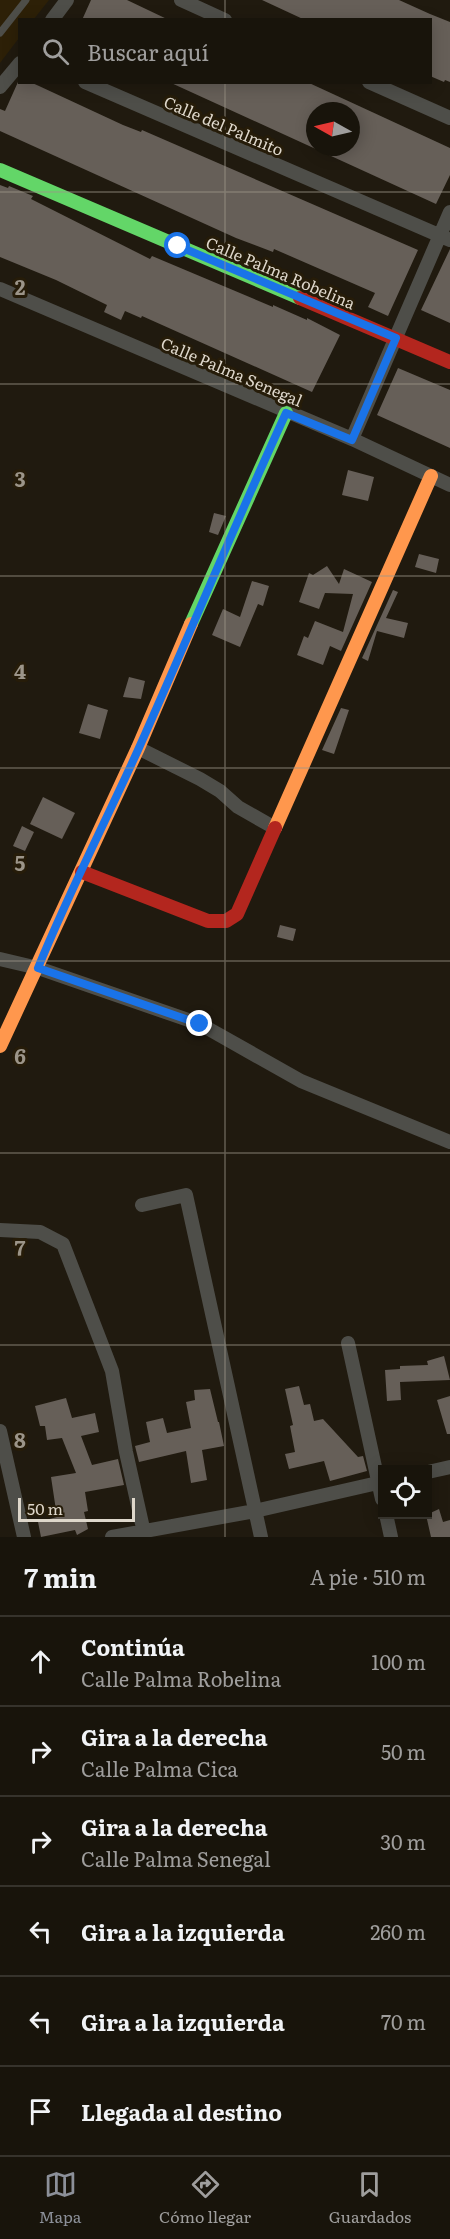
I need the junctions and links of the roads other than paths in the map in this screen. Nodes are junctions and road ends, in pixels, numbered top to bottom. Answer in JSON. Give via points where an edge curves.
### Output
{"nodes":[{"id":1,"x":26,"y":0,"type":"edge"},
{"id":2,"x":67,"y":0,"type":"edge"},
{"id":3,"x":181,"y":0,"type":"edge"},
{"id":4,"x":54,"y":18,"type":"edge"},
{"id":5,"x":221,"y":18,"type":"edge"},
{"id":6,"x":0,"y":33,"type":"edge"},
{"id":7,"x":18,"y":65,"type":"edge"},
{"id":8,"x":90,"y":84,"type":"edge"},
{"id":9,"x":374,"y":84,"type":"edge"},
{"id":10,"x":0,"y":87,"type":"edge"},
{"id":11,"x":450,"y":118,"type":"edge"},
{"id":12,"x":0,"y":170,"type":"edge"},
{"id":13,"x":450,"y":212,"type":"edge"},
{"id":14,"x":445,"y":237,"type":"edge"},
{"id":15,"x":0,"y":289,"type":"edge"},
{"id":16,"x":396,"y":338,"type":"junction"},
{"id":17,"x":450,"y":362,"type":"edge"},
{"id":18,"x":286,"y":413,"type":"junction"},
{"id":19,"x":352,"y":440,"type":"junction"},
{"id":20,"x":431,"y":476,"type":"junction"},
{"id":21,"x":450,"y":485,"type":"edge"},
{"id":22,"x":138,"y":748,"type":"junction"},
{"id":23,"x":275,"y":828,"type":"junction"},
{"id":24,"x":82,"y":872,"type":"junction"},
{"id":25,"x":0,"y":958,"type":"edge"},
{"id":26,"x":38,"y":968,"type":"junction"},
{"id":27,"x":0,"y":1046,"type":"edge"},
{"id":28,"x":450,"y":1142,"type":"edge"},
{"id":29,"x":142,"y":1204,"type":"dead end"},
{"id":30,"x":0,"y":1230,"type":"edge"},
{"id":31,"x":348,"y":1343,"type":"dead end"},
{"id":32,"x":0,"y":1431,"type":"edge"},
{"id":33,"x":450,"y":1467,"type":"edge"},
{"id":34,"x":378,"y":1469,"type":"edge"},
{"id":35,"x":432,"y":1471,"type":"edge"},
{"id":36,"x":378,"y":1483,"type":"edge"},
{"id":37,"x":255,"y":1511,"type":"junction"},
{"id":38,"x":387,"y":1519,"type":"edge"},
{"id":39,"x":145,"y":1534,"type":"edge"},
{"id":40,"x":24,"y":1537,"type":"edge"},
{"id":41,"x":112,"y":1537,"type":"edge"},
{"id":42,"x":261,"y":1537,"type":"edge"},
{"id":43,"x":391,"y":1537,"type":"edge"}],
"edges":[{"from":1,"to":6,"type":"lane"},
{"from":2,"to":4,"type":"street"},
{"from":3,"to":5,"type":"street"},
{"from":7,"to":10,"type":"street"},
{"from":8,"to":14,"type":"street","name":"Calle del Palmito"},
{"from":9,"to":11,"type":"street"},
{"from":12,"to":16,"type":"street","name":"Calle Palma Robelina"},
{"from":13,"to":14,"type":"street"},
{"from":14,"to":16,"type":"street"},
{"from":15,"to":18,"type":"street","name":"Calle Palma Senegal"},
{"from":16,"to":17,"type":"street","name":"Calle Palma Robelina"},
{"from":16,"to":19,"type":"street"},
{"from":18,"to":19,"type":"street","name":"Calle Palma Senegal"},
{"from":18,"to":22,"type":"street"},
{"from":19,"to":20,"type":"street","name":"Calle Palma Senegal"},
{"from":20,"to":21,"type":"street","name":"Calle Palma Senegal"},
{"from":20,"to":23,"type":"street"},
{"from":22,"to":23,"type":"street","via":[[200,779]]},
{"from":22,"to":24,"type":"street"},
{"from":23,"to":24,"type":"street","via":[[237,914],[226,921],[208,921]]},
{"from":24,"to":26,"type":"street"},
{"from":25,"to":26,"type":"street"},
{"from":26,"to":27,"type":"street"},
{"from":26,"to":28,"type":"street","via":[[200,1024],[301,1081]]},
{"from":29,"to":37,"type":"street","via":[[186,1195]]},
{"from":30,"to":39,"type":"street","via":[[40,1232],[63,1244],[111,1371]]},
{"from":31,"to":34,"type":"street"},
{"from":32,"to":40,"type":"street"},
{"from":33,"to":35,"type":"street"},
{"from":36,"to":37,"type":"street"},
{"from":37,"to":39,"type":"street"},
{"from":37,"to":42,"type":"street"},
{"from":38,"to":43,"type":"street"},
{"from":39,"to":41,"type":"street"}]}
